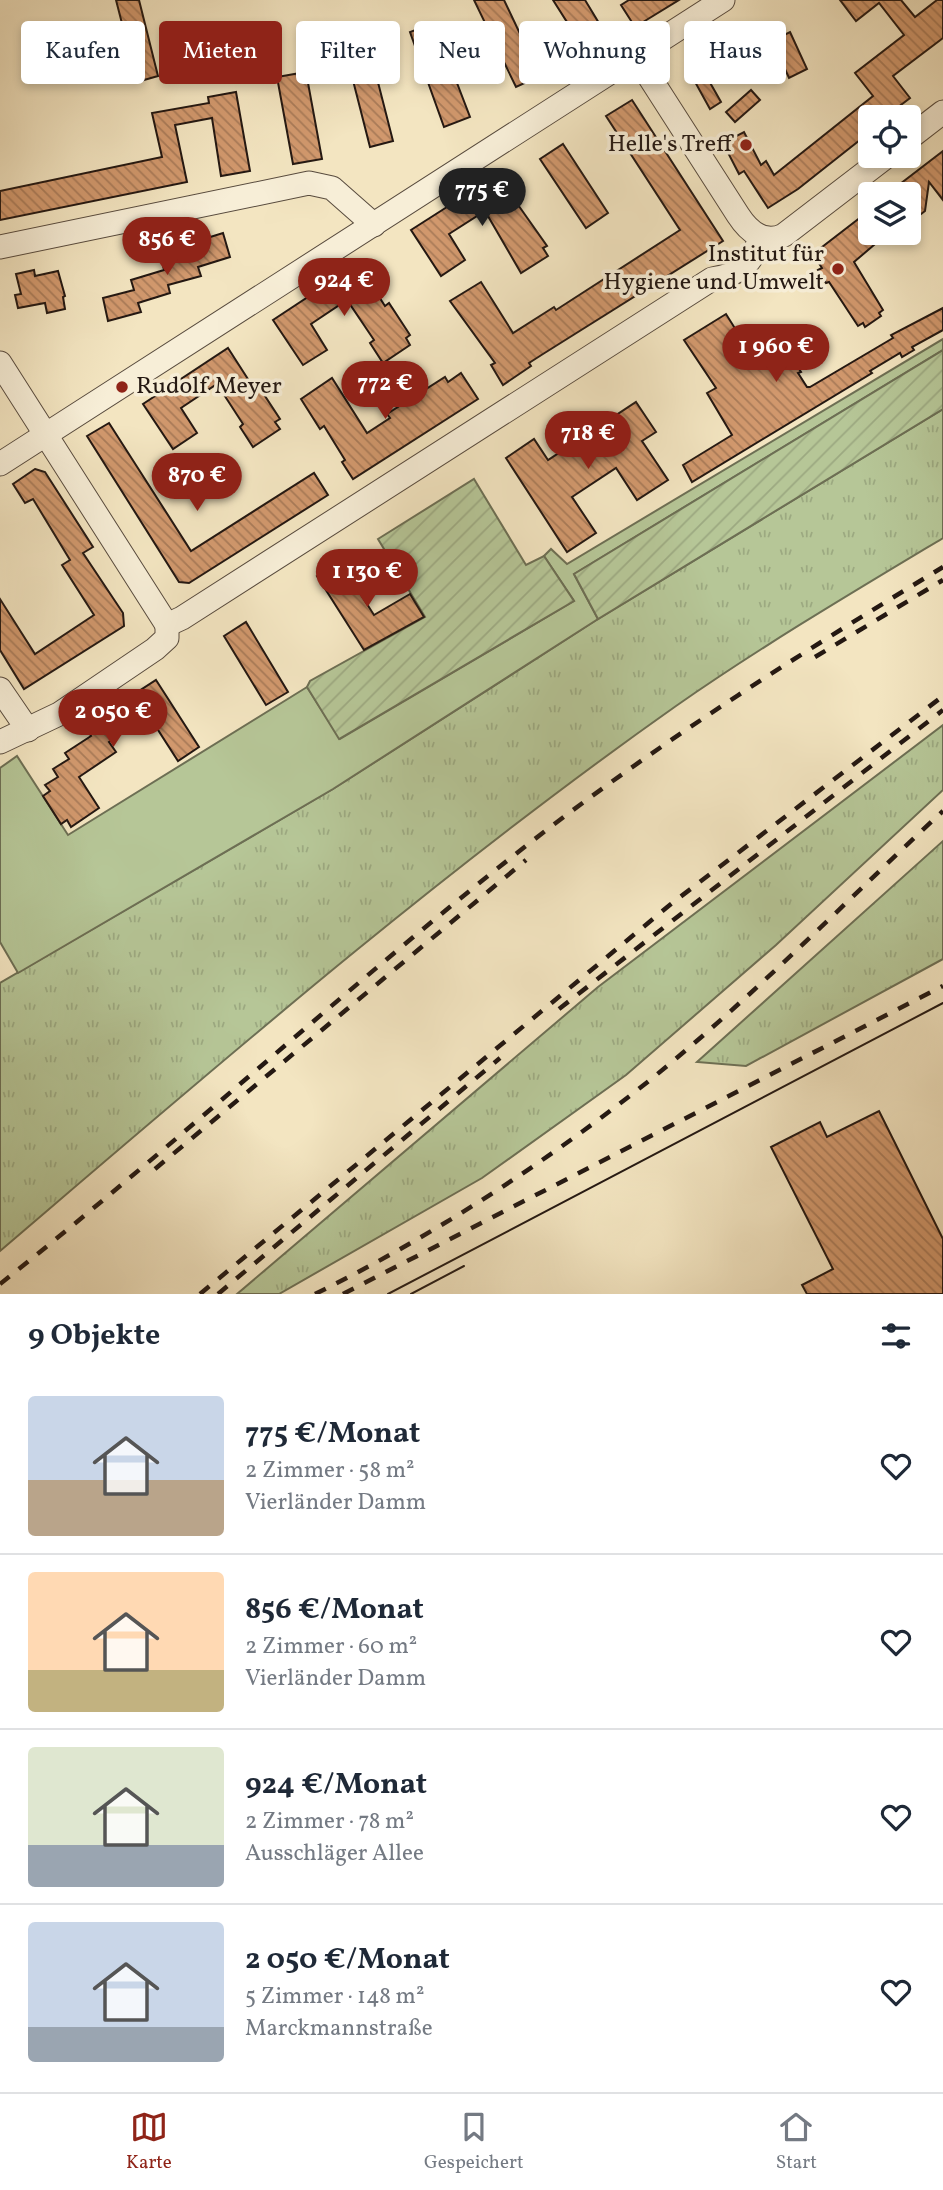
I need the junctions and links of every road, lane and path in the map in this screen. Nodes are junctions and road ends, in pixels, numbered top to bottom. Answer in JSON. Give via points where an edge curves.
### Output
{"nodes":[{"id":1,"x":723,"y":0,"type":"edge"},
{"id":2,"x":670,"y":34,"type":"edge"},
{"id":3,"x":591,"y":84,"type":"edge"},
{"id":4,"x":654,"y":84,"type":"edge"},
{"id":5,"x":943,"y":112,"type":"edge"},
{"id":6,"x":921,"y":129,"type":"edge"},
{"id":7,"x":872,"y":168,"type":"edge"},
{"id":8,"x":374,"y":225,"type":"junction"},
{"id":9,"x":760,"y":237,"type":"junction"},
{"id":10,"x":0,"y":247,"type":"edge"},
{"id":11,"x":0,"y":363,"type":"edge"},
{"id":12,"x":46,"y":435,"type":"junction"},
{"id":13,"x":0,"y":464,"type":"edge"},
{"id":14,"x":167,"y":625,"type":"junction"},
{"id":15,"x":0,"y":689,"type":"edge"},
{"id":16,"x":29,"y":730,"type":"junction"},
{"id":17,"x":0,"y":742,"type":"edge"}],
"edges":[{"from":1,"to":2,"type":"street"},
{"from":3,"to":8,"type":"street"},
{"from":4,"to":9,"type":"street","via":[[738,215]]},
{"from":5,"to":6,"type":"street"},
{"from":7,"to":9,"type":"street","via":[[785,235]]},
{"from":8,"to":10,"type":"street","via":[[332,188],[309,183]]},
{"from":8,"to":12,"type":"street"},
{"from":9,"to":14,"type":"street","via":[[749,263],[736,274],[712,279]]},
{"from":11,"to":12,"type":"street"},
{"from":12,"to":13,"type":"street"},
{"from":12,"to":14,"type":"street"},
{"from":14,"to":16,"type":"street","via":[[167,638],[155,649],[59,715]]},
{"from":15,"to":16,"type":"street"},
{"from":16,"to":17,"type":"street"}]}
